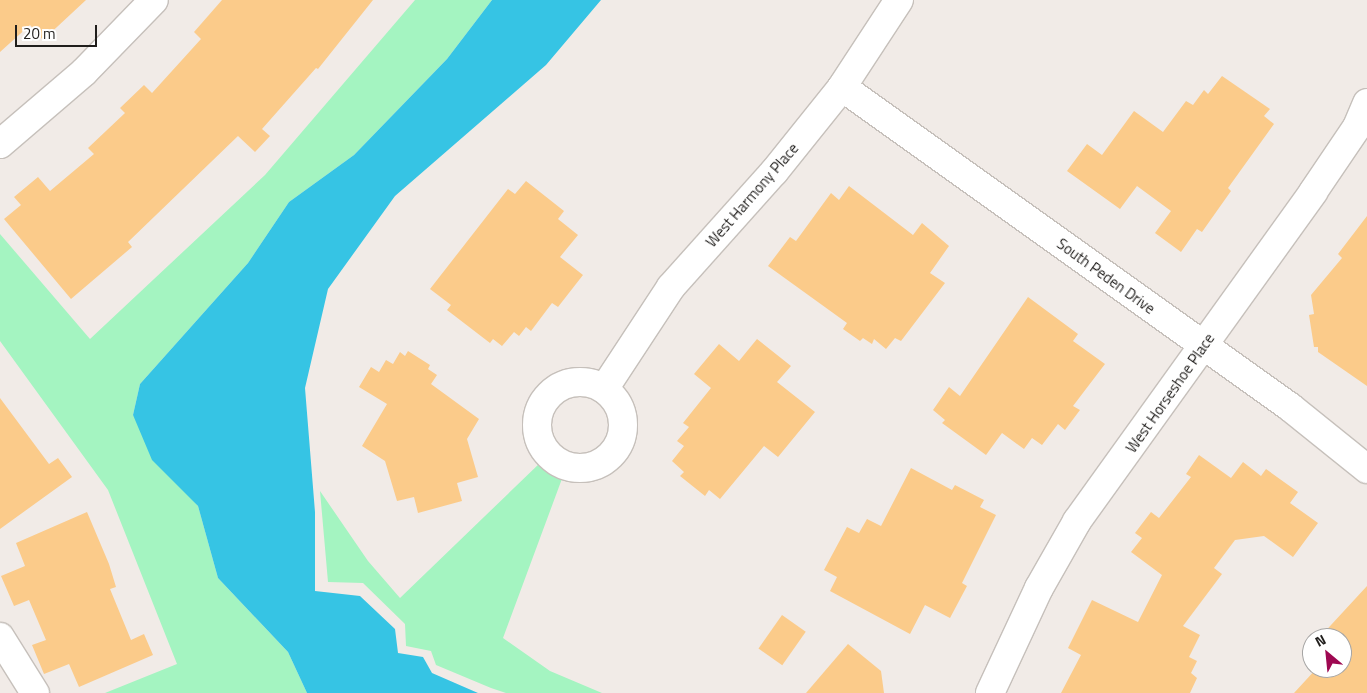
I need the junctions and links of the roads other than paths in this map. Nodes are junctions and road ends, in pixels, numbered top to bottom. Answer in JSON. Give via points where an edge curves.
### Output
{"nodes":[{"id":1,"x":154,"y":0,"type":"edge"},
{"id":2,"x":899,"y":0,"type":"edge"},
{"id":3,"x":842,"y":87,"type":"junction"},
{"id":4,"x":1367,"y":103,"type":"edge"},
{"id":5,"x":0,"y":144,"type":"edge"},
{"id":6,"x":1204,"y":345,"type":"junction"},
{"id":7,"x":604,"y":389,"type":"dead end"},
{"id":8,"x":1367,"y":469,"type":"edge"},
{"id":9,"x":0,"y":637,"type":"edge"},
{"id":10,"x":35,"y":693,"type":"edge"},
{"id":11,"x":990,"y":693,"type":"edge"}],
"edges":[{"from":1,"to":5,"type":"street","via":[[84,72]]},
{"from":2,"to":3,"type":"street","name":"West Harmony Place"},
{"from":3,"to":6,"type":"street","name":"South Peden Drive"},
{"from":3,"to":7,"type":"street","name":"West Harmony Place","via":[[774,172],[671,287]]},
{"from":4,"to":6,"type":"street","name":"West Horseshoe Place","via":[[1352,136]]},
{"from":6,"to":8,"type":"street","name":"South Peden Drive","via":[[1290,407]]},
{"from":6,"to":11,"type":"street","name":"West Horseshoe Place","via":[[1077,521],[1039,588]]},
{"from":9,"to":10,"type":"street"}]}
